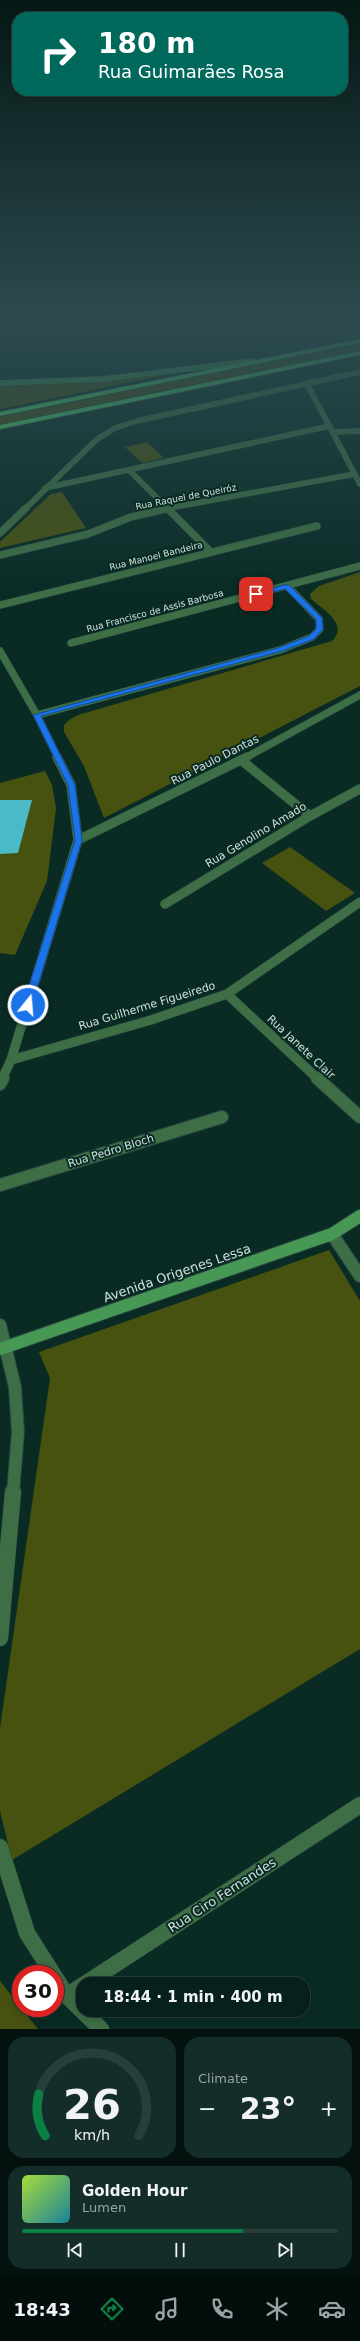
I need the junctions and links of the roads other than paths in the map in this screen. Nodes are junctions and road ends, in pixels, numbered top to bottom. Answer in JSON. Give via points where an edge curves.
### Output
{"nodes":[{"id":1,"x":11,"y":412,"type":"edge"},
{"id":2,"x":78,"y":412,"type":"edge"},
{"id":3,"x":176,"y":412,"type":"edge"},
{"id":4,"x":322,"y":412,"type":"edge"},
{"id":5,"x":0,"y":414,"type":"edge"},
{"id":6,"x":330,"y":426,"type":"junction"},
{"id":7,"x":0,"y":428,"type":"edge"},
{"id":8,"x":360,"y":431,"type":"edge"},
{"id":9,"x":334,"y":432,"type":"junction"},
{"id":10,"x":129,"y":470,"type":"junction"},
{"id":11,"x":355,"y":474,"type":"junction"},
{"id":12,"x":360,"y":484,"type":"edge"},
{"id":13,"x":45,"y":488,"type":"junction"},
{"id":14,"x":166,"y":509,"type":"junction"},
{"id":15,"x":318,"y":526,"type":"dead end"},
{"id":16,"x":0,"y":533,"type":"edge"},
{"id":17,"x":211,"y":552,"type":"junction"},
{"id":18,"x":0,"y":555,"type":"edge"},
{"id":19,"x":360,"y":566,"type":"edge"},
{"id":20,"x":287,"y":586,"type":"junction"},
{"id":21,"x":0,"y":604,"type":"edge"},
{"id":22,"x":71,"y":643,"type":"dead end"},
{"id":23,"x":0,"y":652,"type":"edge"},
{"id":24,"x":360,"y":695,"type":"edge"},
{"id":25,"x":37,"y":715,"type":"junction"},
{"id":26,"x":241,"y":760,"type":"junction"},
{"id":27,"x":360,"y":789,"type":"edge"},
{"id":28,"x":310,"y":816,"type":"junction"},
{"id":29,"x":78,"y":840,"type":"junction"},
{"id":30,"x":360,"y":902,"type":"edge"},
{"id":31,"x":165,"y":904,"type":"dead end"},
{"id":32,"x":227,"y":994,"type":"junction"},
{"id":33,"x":11,"y":1060,"type":"junction"},
{"id":34,"x":0,"y":1084,"type":"edge"},
{"id":35,"x":222,"y":1117,"type":"dead end"},
{"id":36,"x":360,"y":1117,"type":"edge"},
{"id":37,"x":0,"y":1185,"type":"edge"},
{"id":38,"x":360,"y":1216,"type":"edge"},
{"id":39,"x":332,"y":1234,"type":"junction"},
{"id":40,"x":356,"y":1264,"type":"edge"},
{"id":41,"x":360,"y":1276,"type":"edge"},
{"id":42,"x":0,"y":1324,"type":"edge"},
{"id":43,"x":3,"y":1348,"type":"edge"},
{"id":44,"x":0,"y":1638,"type":"edge"},
{"id":45,"x":360,"y":1805,"type":"edge"},
{"id":46,"x":0,"y":1847,"type":"edge"},
{"id":47,"x":47,"y":1965,"type":"edge"},
{"id":48,"x":96,"y":1977,"type":"edge"},
{"id":49,"x":76,"y":1990,"type":"edge"},
{"id":50,"x":64,"y":1991,"type":"edge"},
{"id":51,"x":67,"y":1996,"type":"junction"},
{"id":52,"x":102,"y":2029,"type":"edge"}],
"edges":[{"from":1,"to":5,"type":"highway"},
{"from":2,"to":7,"type":"highway"},
{"from":3,"to":13,"type":"street","via":[[137,420],[115,428],[96,440]]},
{"from":4,"to":6,"type":"street"},
{"from":6,"to":9,"type":"street"},
{"from":6,"to":10,"type":"street"},
{"from":8,"to":9,"type":"street"},
{"from":9,"to":11,"type":"street"},
{"from":10,"to":13,"type":"street"},
{"from":10,"to":14,"type":"street"},
{"from":11,"to":12,"type":"street"},
{"from":11,"to":14,"type":"street","name":"Rua Raquel de Queiróz"},
{"from":13,"to":16,"type":"street"},
{"from":14,"to":17,"type":"street"},
{"from":14,"to":18,"type":"street","name":"Rua Raquel de Queiróz","via":[[131,517],[88,534]]},
{"from":15,"to":17,"type":"street","name":"Rua Manoel Bandeira"},
{"from":17,"to":21,"type":"street","name":"Rua Manoel Bandeira"},
{"from":19,"to":20,"type":"street","name":"Rua Francisco de Assis Barbosa"},
{"from":20,"to":22,"type":"street","name":"Rua Francisco de Assis Barbosa"},
{"from":20,"to":25,"type":"street","via":[[319,618],[320,629],[312,637],[280,650]]},
{"from":23,"to":25,"type":"street"},
{"from":24,"to":26,"type":"street","name":"Rua Paulo Dantas"},
{"from":25,"to":29,"type":"street","via":[[71,785]]},
{"from":26,"to":28,"type":"street"},
{"from":26,"to":29,"type":"street","name":"Rua Paulo Dantas"},
{"from":27,"to":28,"type":"street","name":"Rua Genolino Amado"},
{"from":28,"to":31,"type":"street","name":"Rua Genolino Amado"},
{"from":29,"to":33,"type":"street"},
{"from":30,"to":32,"type":"street","name":"Rua Guilherme Figueiredo"},
{"from":32,"to":33,"type":"street","name":"Rua Guilherme Figueiredo","via":[[151,1020]]},
{"from":32,"to":36,"type":"street","name":"Rua Janete Clair"},
{"from":33,"to":34,"type":"street"},
{"from":35,"to":37,"type":"street","name":"Rua Pedro Bloch"},
{"from":38,"to":39,"type":"street","name":"Avenida Origenes Lessa"},
{"from":39,"to":40,"type":"street"},
{"from":39,"to":43,"type":"street","name":"Avenida Origenes Lessa"},
{"from":40,"to":41,"type":"street"},
{"from":42,"to":43,"type":"street"},
{"from":43,"to":44,"type":"street","via":[[15,1387],[18,1432]]},
{"from":45,"to":48,"type":"street","name":"Rua Ciro Fernandes"},
{"from":46,"to":47,"type":"street","via":[[27,1933]]},
{"from":49,"to":51,"type":"street","name":"Rua Ciro Fernandes"},
{"from":50,"to":51,"type":"street"},
{"from":51,"to":52,"type":"street"}]}
